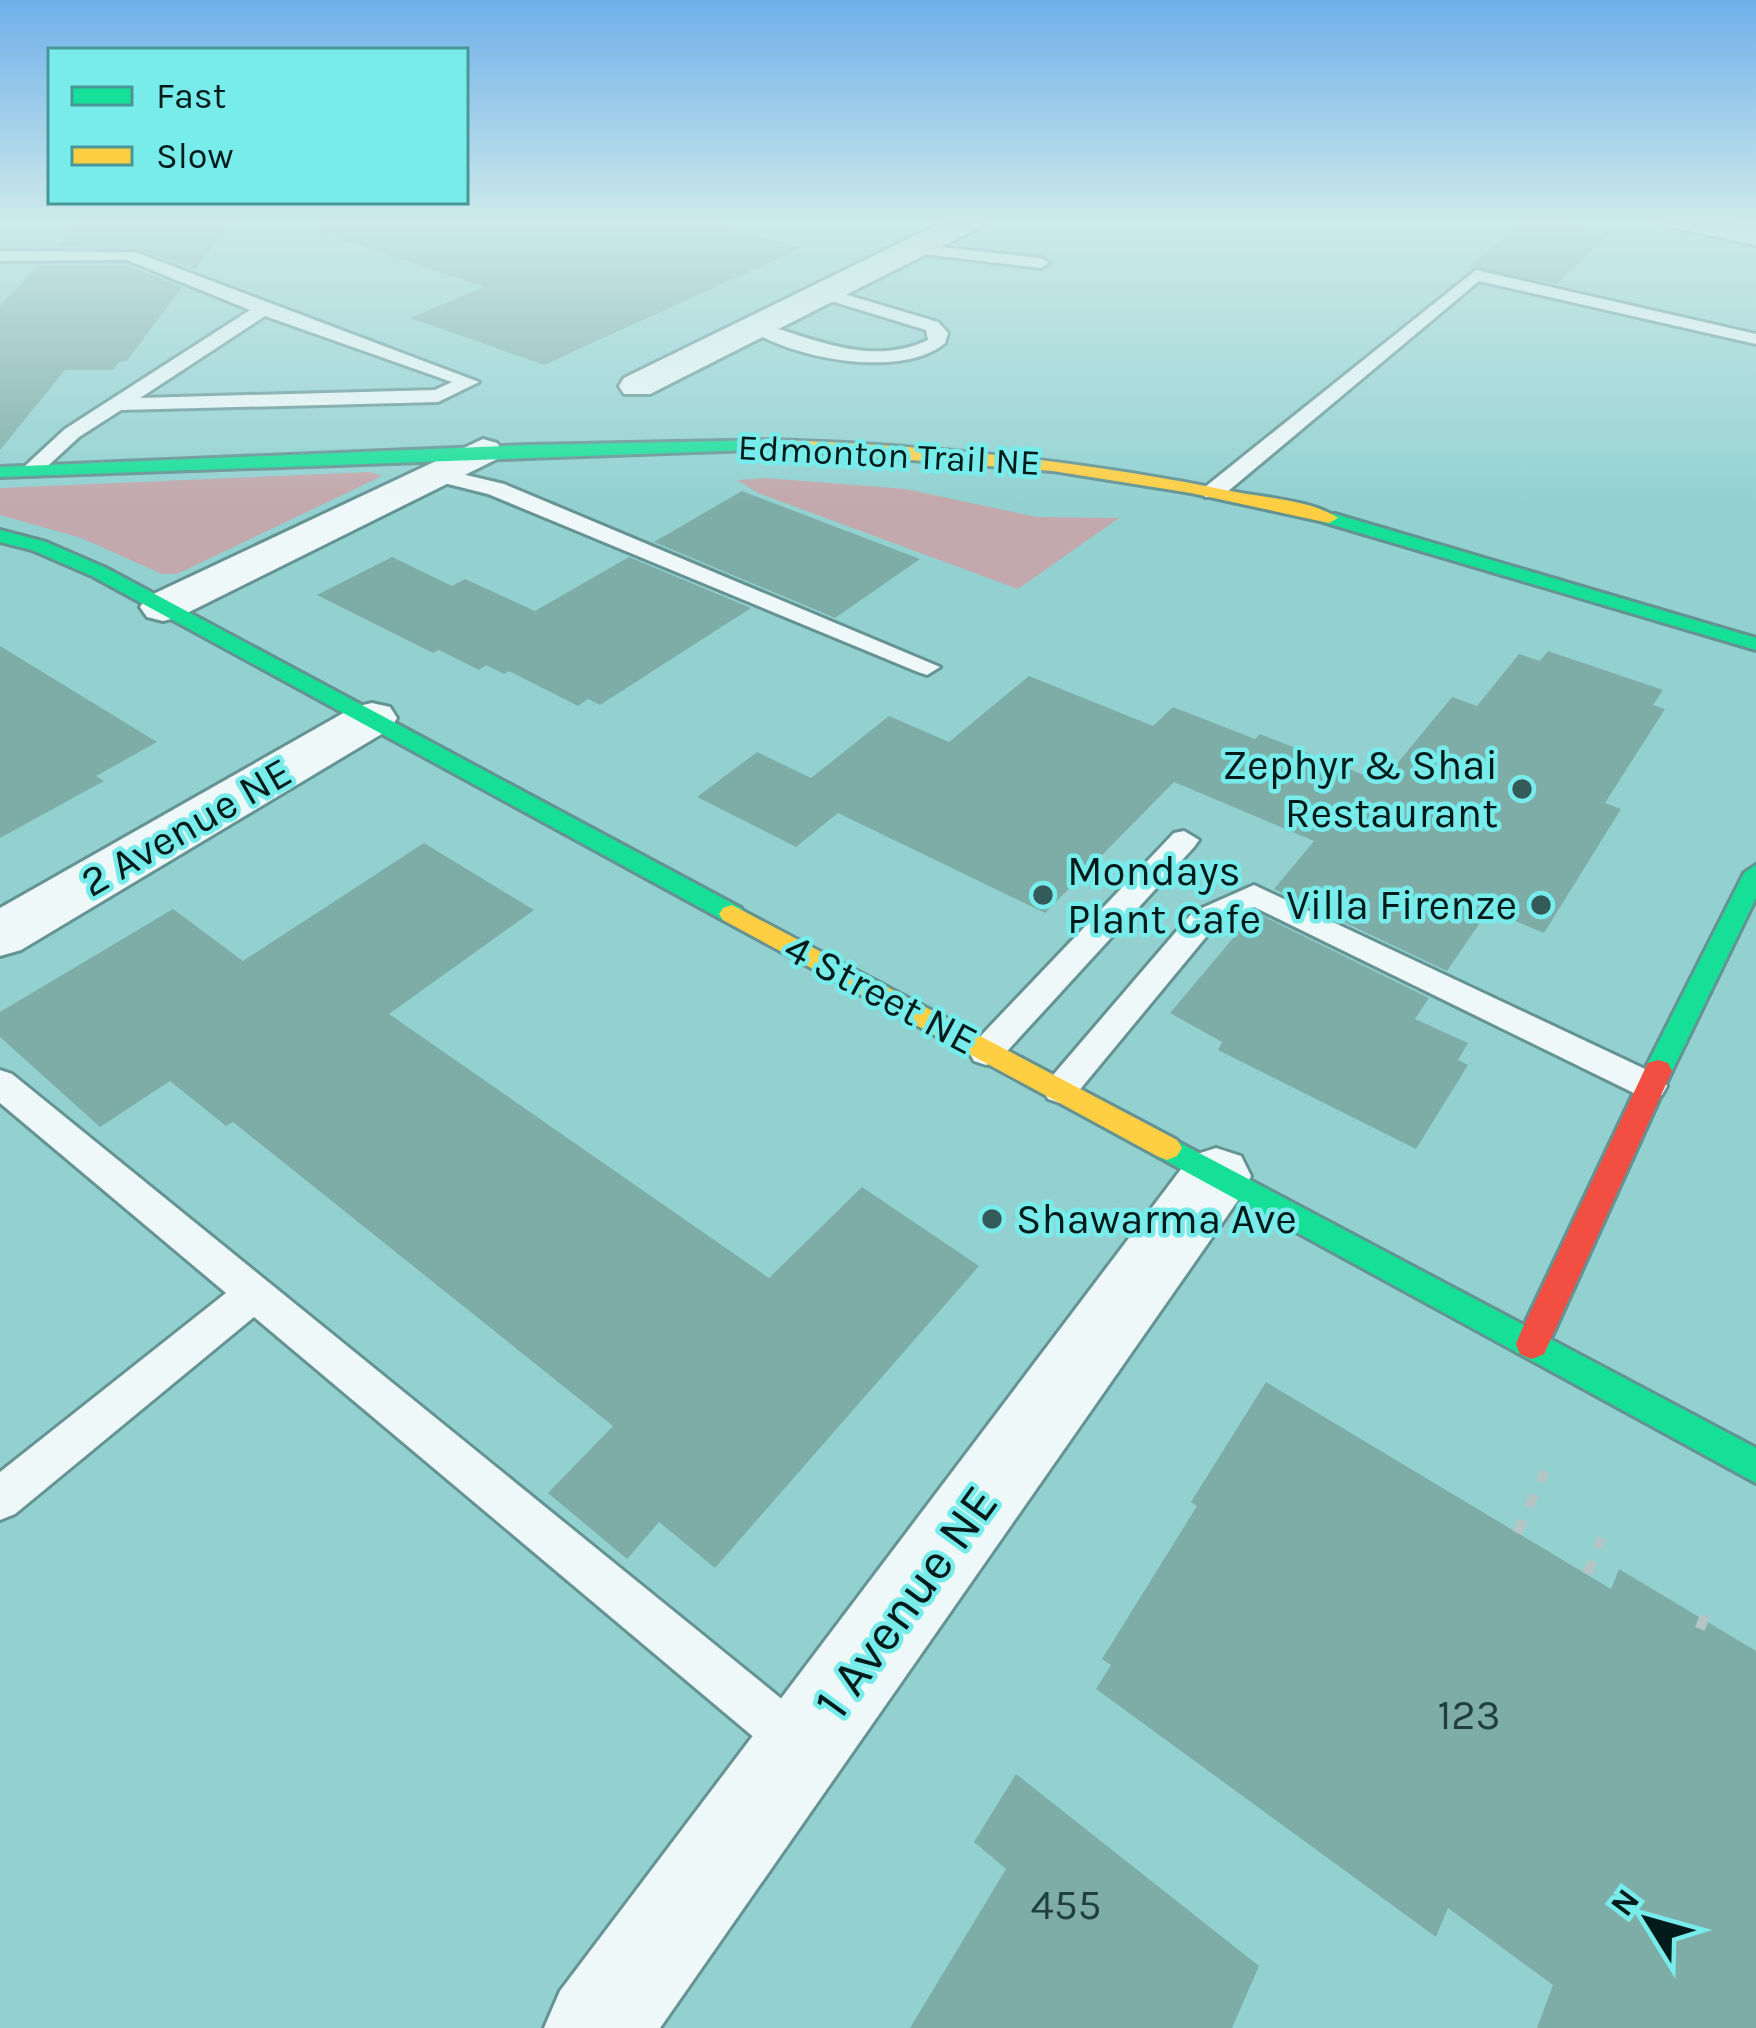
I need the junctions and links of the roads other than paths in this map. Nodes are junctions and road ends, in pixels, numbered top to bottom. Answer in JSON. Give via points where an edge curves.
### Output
{"nodes":[{"id":1,"x":256,"y":314,"type":"edge"},
{"id":2,"x":276,"y":314,"type":"edge"},
{"id":3,"x":782,"y":314,"type":"edge"},
{"id":4,"x":892,"y":314,"type":"edge"},
{"id":5,"x":1429,"y":314,"type":"edge"},
{"id":6,"x":1645,"y":314,"type":"edge"},
{"id":7,"x":754,"y":327,"type":"junction"},
{"id":8,"x":1756,"y":339,"type":"edge"},
{"id":9,"x":637,"y":386,"type":"dead end"},
{"id":10,"x":116,"y":404,"type":"junction"},
{"id":11,"x":483,"y":451,"type":"junction"},
{"id":12,"x":31,"y":471,"type":"junction"},
{"id":13,"x":0,"y":472,"type":"edge"},
{"id":14,"x":436,"y":474,"type":"junction"},
{"id":15,"x":1214,"y":492,"type":"junction"},
{"id":16,"x":0,"y":536,"type":"edge"},
{"id":17,"x":163,"y":607,"type":"junction"},
{"id":18,"x":1756,"y":644,"type":"edge"},
{"id":19,"x":927,"y":667,"type":"dead end"},
{"id":20,"x":372,"y":718,"type":"junction"},
{"id":21,"x":1184,"y":840,"type":"dead end"},
{"id":22,"x":1756,"y":873,"type":"edge"},
{"id":23,"x":7,"y":922,"type":"edge"},
{"id":24,"x":986,"y":1052,"type":"junction"},
{"id":25,"x":0,"y":1082,"type":"edge"},
{"id":26,"x":1650,"y":1086,"type":"junction"},
{"id":27,"x":1060,"y":1090,"type":"junction"},
{"id":28,"x":1216,"y":1176,"type":"junction"},
{"id":29,"x":252,"y":1295,"type":"junction"},
{"id":30,"x":1532,"y":1344,"type":"junction"},
{"id":31,"x":1756,"y":1466,"type":"edge"},
{"id":32,"x":0,"y":1499,"type":"edge"},
{"id":33,"x":802,"y":1747,"type":"junction"},
{"id":34,"x":597,"y":2028,"type":"edge"}],
"edges":[{"from":1,"to":10,"type":"lane"},
{"from":2,"to":10,"type":"lane","via":[[469,382],[438,396]]},
{"from":3,"to":7,"type":"street"},
{"from":4,"to":7,"type":"lane","via":[[932,326],[937,343],[921,353],[866,358]]},
{"from":5,"to":15,"type":"lane"},
{"from":6,"to":8,"type":"lane"},
{"from":7,"to":9,"type":"street"},
{"from":10,"to":12,"type":"lane"},
{"from":11,"to":12,"type":"main road","name":"Edmonton Trail NE"},
{"from":11,"to":14,"type":"street"},
{"from":11,"to":15,"type":"main road","name":"Edmonton Trail NE","via":[[879,448],[1106,471]]},
{"from":12,"to":13,"type":"main road","name":"Edmonton Trail NE"},
{"from":14,"to":17,"type":"street"},
{"from":14,"to":19,"type":"lane","via":[[496,489]]},
{"from":15,"to":18,"type":"main road","name":"Edmonton Trail NE","via":[[1508,567]]},
{"from":16,"to":17,"type":"main road","name":"4 Street NE","via":[[59,555]]},
{"from":17,"to":20,"type":"main road","name":"4 Street NE"},
{"from":20,"to":23,"type":"street","name":"2 Avenue NE"},
{"from":20,"to":24,"type":"main road","name":"4 Street NE"},
{"from":21,"to":24,"type":"lane"},
{"from":22,"to":26,"type":"main road"},
{"from":24,"to":27,"type":"main road","name":"4 Street NE"},
{"from":25,"to":29,"type":"lane"},
{"from":26,"to":27,"type":"lane","via":[[1254,895],[1204,919]]},
{"from":26,"to":30,"type":"main road"},
{"from":27,"to":28,"type":"main road","name":"4 Street NE"},
{"from":28,"to":30,"type":"main road","name":"4 Street NE"},
{"from":28,"to":33,"type":"street","name":"1 Avenue NE"},
{"from":29,"to":32,"type":"lane"},
{"from":29,"to":33,"type":"lane"},
{"from":30,"to":31,"type":"main road","name":"4 Street NE"},
{"from":33,"to":34,"type":"street","name":"1 Avenue NE"}]}
